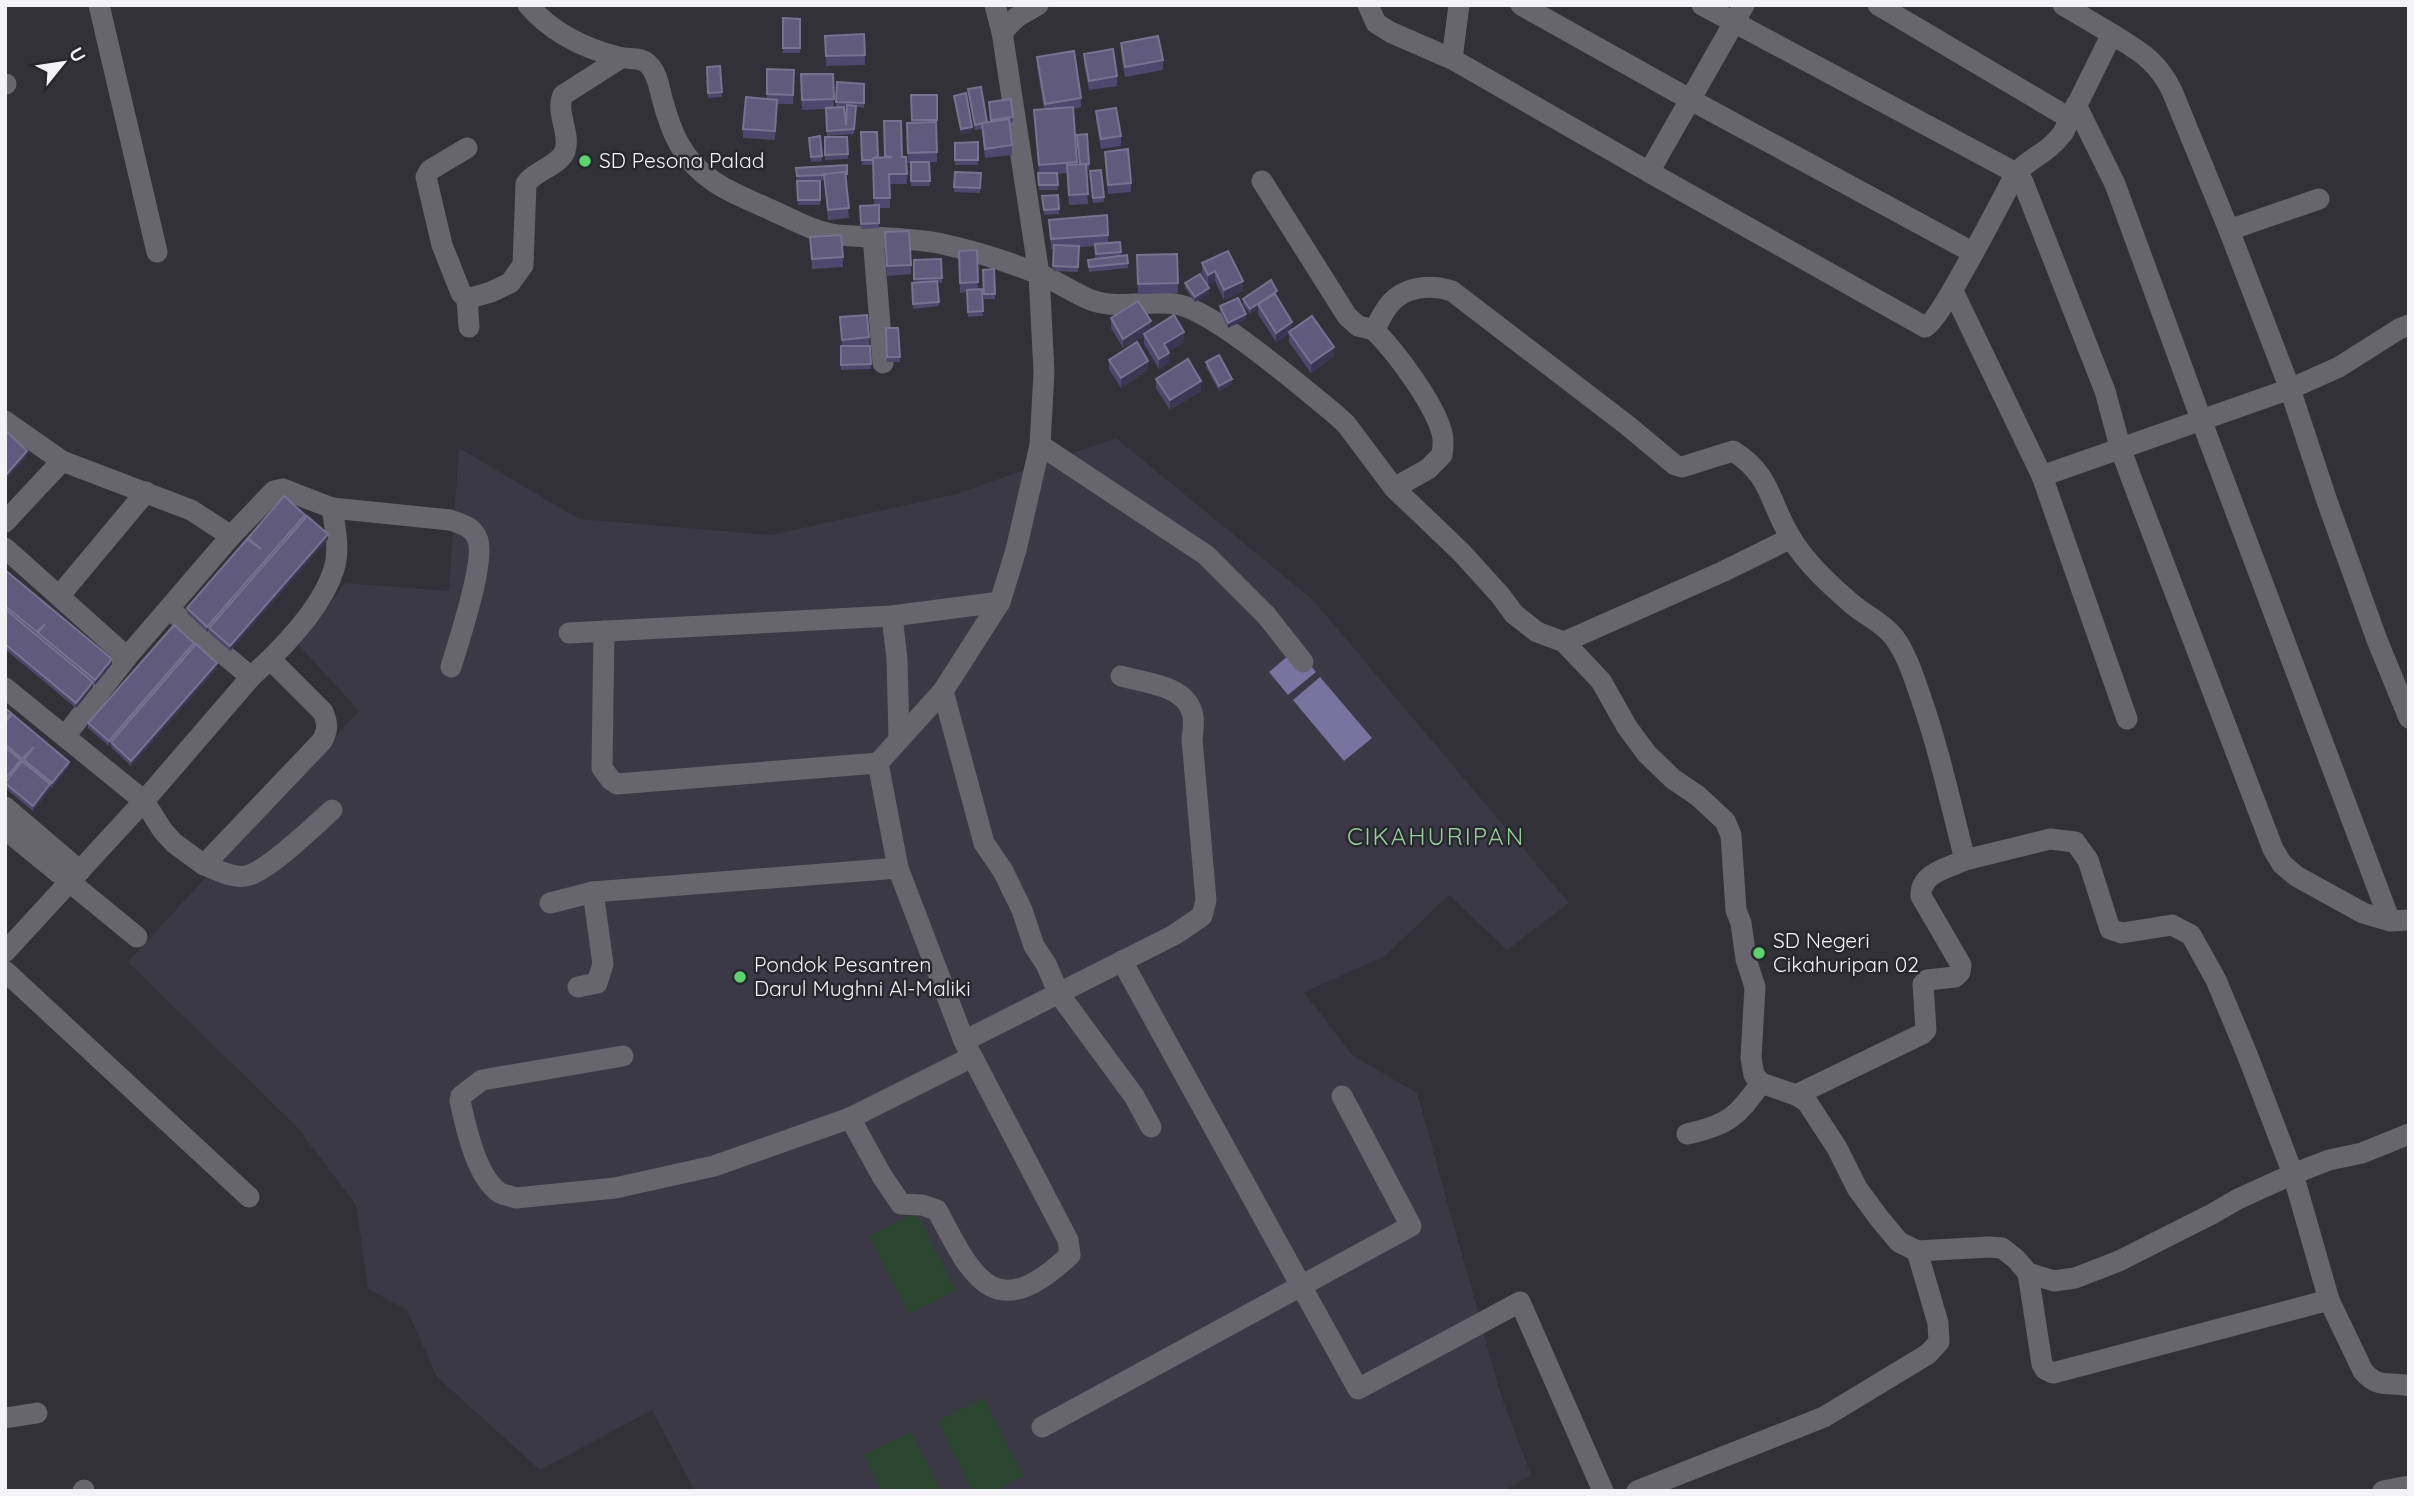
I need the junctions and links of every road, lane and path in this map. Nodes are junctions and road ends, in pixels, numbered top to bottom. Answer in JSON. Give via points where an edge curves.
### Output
{"nodes":[{"id":1,"x":99,"y":5,"type":"edge"},
{"id":2,"x":528,"y":5,"type":"edge"},
{"id":3,"x":995,"y":5,"type":"edge"},
{"id":4,"x":1038,"y":5,"type":"edge"},
{"id":5,"x":1368,"y":5,"type":"edge"},
{"id":6,"x":1459,"y":5,"type":"edge"},
{"id":7,"x":1521,"y":5,"type":"edge"},
{"id":8,"x":1702,"y":5,"type":"edge"},
{"id":9,"x":1878,"y":5,"type":"edge"},
{"id":10,"x":2063,"y":5,"type":"edge"},
{"id":11,"x":1739,"y":14,"type":"edge"},
{"id":12,"x":1002,"y":32,"type":"junction"},
{"id":13,"x":2112,"y":34,"type":"junction"},
{"id":14,"x":621,"y":58,"type":"junction"},
{"id":15,"x":1452,"y":60,"type":"junction"},
{"id":16,"x":1691,"y":100,"type":"junction"},
{"id":17,"x":2074,"y":112,"type":"junction"},
{"id":18,"x":467,"y":148,"type":"dead end"},
{"id":19,"x":1649,"y":172,"type":"junction"},
{"id":20,"x":2016,"y":173,"type":"junction"},
{"id":21,"x":1262,"y":181,"type":"dead end"},
{"id":22,"x":2319,"y":199,"type":"dead end"},
{"id":23,"x":2229,"y":230,"type":"junction"},
{"id":24,"x":873,"y":236,"type":"junction"},
{"id":25,"x":157,"y":252,"type":"dead end"},
{"id":26,"x":1972,"y":252,"type":"junction"},
{"id":27,"x":1039,"y":274,"type":"junction"},
{"id":28,"x":1953,"y":290,"type":"junction"},
{"id":29,"x":467,"y":299,"type":"junction"},
{"id":30,"x":2409,"y":325,"type":"edge"},
{"id":31,"x":469,"y":327,"type":"dead end"},
{"id":32,"x":1374,"y":330,"type":"junction"},
{"id":33,"x":883,"y":363,"type":"dead end"},
{"id":34,"x":2290,"y":389,"type":"junction"},
{"id":35,"x":2202,"y":420,"type":"junction"},
{"id":36,"x":5,"y":421,"type":"edge"},
{"id":37,"x":1040,"y":445,"type":"junction"},
{"id":38,"x":2121,"y":450,"type":"junction"},
{"id":39,"x":62,"y":461,"type":"junction"},
{"id":40,"x":2042,"y":476,"type":"junction"},
{"id":41,"x":1394,"y":488,"type":"junction"},
{"id":42,"x":146,"y":492,"type":"junction"},
{"id":43,"x":332,"y":508,"type":"junction"},
{"id":44,"x":5,"y":522,"type":"edge"},
{"id":45,"x":231,"y":536,"type":"junction"},
{"id":46,"x":1791,"y":538,"type":"junction"},
{"id":47,"x":5,"y":548,"type":"edge"},
{"id":48,"x":60,"y":595,"type":"junction"},
{"id":49,"x":1000,"y":602,"type":"junction"},
{"id":50,"x":169,"y":609,"type":"junction"},
{"id":51,"x":892,"y":616,"type":"junction"},
{"id":52,"x":604,"y":631,"type":"junction"},
{"id":53,"x":569,"y":633,"type":"dead end"},
{"id":54,"x":1564,"y":642,"type":"junction"},
{"id":55,"x":127,"y":657,"type":"junction"},
{"id":56,"x":271,"y":660,"type":"junction"},
{"id":57,"x":1303,"y":662,"type":"dead end"},
{"id":58,"x":451,"y":667,"type":"dead end"},
{"id":59,"x":1121,"y":676,"type":"dead end"},
{"id":60,"x":251,"y":677,"type":"junction"},
{"id":61,"x":5,"y":688,"type":"edge"},
{"id":62,"x":943,"y":691,"type":"junction"},
{"id":63,"x":2409,"y":718,"type":"edge"},
{"id":64,"x":2127,"y":719,"type":"dead end"},
{"id":65,"x":65,"y":736,"type":"junction"},
{"id":66,"x":899,"y":738,"type":"junction"},
{"id":67,"x":878,"y":763,"type":"junction"},
{"id":68,"x":144,"y":801,"type":"junction"},
{"id":69,"x":5,"y":807,"type":"edge"},
{"id":70,"x":332,"y":810,"type":"dead end"},
{"id":71,"x":5,"y":829,"type":"edge"},
{"id":72,"x":1965,"y":860,"type":"junction"},
{"id":73,"x":204,"y":865,"type":"junction"},
{"id":74,"x":898,"y":868,"type":"junction"},
{"id":75,"x":75,"y":877,"type":"junction"},
{"id":76,"x":593,"y":892,"type":"junction"},
{"id":77,"x":550,"y":902,"type":"dead end"},
{"id":78,"x":2399,"y":921,"type":"edge"},
{"id":79,"x":136,"y":937,"type":"dead end"},
{"id":80,"x":5,"y":952,"type":"edge"},
{"id":81,"x":1122,"y":961,"type":"junction"},
{"id":82,"x":5,"y":971,"type":"edge"},
{"id":83,"x":578,"y":987,"type":"dead end"},
{"id":84,"x":1059,"y":993,"type":"junction"},
{"id":85,"x":968,"y":1049,"type":"junction"},
{"id":86,"x":623,"y":1056,"type":"dead end"},
{"id":87,"x":1761,"y":1083,"type":"junction"},
{"id":88,"x":1796,"y":1095,"type":"junction"},
{"id":89,"x":1342,"y":1096,"type":"dead end"},
{"id":90,"x":850,"y":1118,"type":"junction"},
{"id":91,"x":1150,"y":1127,"type":"dead end"},
{"id":92,"x":1687,"y":1134,"type":"dead end"},
{"id":93,"x":2409,"y":1135,"type":"edge"},
{"id":94,"x":2293,"y":1174,"type":"junction"},
{"id":95,"x":249,"y":1197,"type":"dead end"},
{"id":96,"x":1917,"y":1251,"type":"junction"},
{"id":97,"x":2028,"y":1273,"type":"junction"},
{"id":98,"x":1301,"y":1286,"type":"junction"},
{"id":99,"x":2329,"y":1300,"type":"junction"},
{"id":100,"x":2409,"y":1386,"type":"edge"},
{"id":101,"x":37,"y":1413,"type":"dead end"},
{"id":102,"x":5,"y":1418,"type":"edge"},
{"id":103,"x":1042,"y":1427,"type":"dead end"},
{"id":104,"x":2409,"y":1486,"type":"edge"},
{"id":105,"x":1603,"y":1491,"type":"edge"},
{"id":106,"x":1637,"y":1491,"type":"edge"},
{"id":107,"x":2383,"y":1491,"type":"edge"}],
"edges":[{"from":1,"to":25,"type":"street"},
{"from":2,"to":14,"type":"street","via":[[560,34]]},
{"from":3,"to":12,"type":"street"},
{"from":4,"to":12,"type":"street"},
{"from":5,"to":15,"type":"street","via":[[1376,23]]},
{"from":6,"to":15,"type":"street"},
{"from":7,"to":16,"type":"street"},
{"from":8,"to":11,"type":"street"},
{"from":9,"to":17,"type":"street"},
{"from":10,"to":13,"type":"street"},
{"from":11,"to":16,"type":"street"},
{"from":11,"to":20,"type":"street"},
{"from":12,"to":27,"type":"street"},
{"from":13,"to":17,"type":"street"},
{"from":13,"to":23,"type":"street","via":[[2163,72]]},
{"from":14,"to":24,"type":"street","via":[[649,64],[680,148],[713,181],[817,231]]},
{"from":14,"to":29,"type":"street","via":[[563,95],[564,152],[526,184],[523,265],[517,275],[510,283]]},
{"from":15,"to":19,"type":"street"},
{"from":16,"to":19,"type":"street"},
{"from":16,"to":26,"type":"street"},
{"from":17,"to":20,"type":"street","via":[[2053,146]]},
{"from":17,"to":35,"type":"street","via":[[2115,184]]},
{"from":18,"to":29,"type":"street","via":[[426,177],[442,245]]},
{"from":19,"to":28,"type":"street","via":[[1925,327]]},
{"from":20,"to":26,"type":"street"},
{"from":20,"to":38,"type":"street","via":[[2105,391]]},
{"from":21,"to":32,"type":"street","via":[[1347,316]]},
{"from":22,"to":23,"type":"street"},
{"from":23,"to":34,"type":"street"},
{"from":24,"to":27,"type":"street","via":[[983,253]]},
{"from":24,"to":33,"type":"street"},
{"from":26,"to":28,"type":"street"},
{"from":27,"to":37,"type":"street","via":[[1044,372]]},
{"from":27,"to":41,"type":"street","via":[[1105,304],[1175,303],[1218,324],[1346,424]]},
{"from":28,"to":40,"type":"street"},
{"from":29,"to":31,"type":"street"},
{"from":30,"to":34,"type":"street","via":[[2339,367]]},
{"from":32,"to":41,"type":"street","via":[[1409,373],[1433,413],[1444,443],[1442,455],[1428,469]]},
{"from":32,"to":46,"type":"street","via":[[1389,304],[1402,294],[1422,287],[1452,290],[1675,465],[1682,467],[1733,451],[1748,460],[1763,477]]},
{"from":34,"to":35,"type":"street"},
{"from":34,"to":63,"type":"street","via":[[2340,539]]},
{"from":35,"to":38,"type":"street"},
{"from":35,"to":78,"type":"street"},
{"from":36,"to":39,"type":"street"},
{"from":37,"to":49,"type":"street"},
{"from":37,"to":57,"type":"street","via":[[1206,555],[1266,615]]},
{"from":38,"to":40,"type":"street"},
{"from":38,"to":78,"type":"street","via":[[2273,849],[2296,876],[2363,913]]},
{"from":39,"to":42,"type":"street"},
{"from":39,"to":44,"type":"street"},
{"from":40,"to":64,"type":"street"},
{"from":41,"to":54,"type":"street","via":[[1461,552],[1527,626]]},
{"from":42,"to":45,"type":"street","via":[[191,510]]},
{"from":42,"to":48,"type":"street"},
{"from":43,"to":45,"type":"street","via":[[283,489],[274,491]]},
{"from":43,"to":56,"type":"street","via":[[335,567],[320,600]]},
{"from":43,"to":58,"type":"street","via":[[450,520],[466,525],[477,538],[475,580]]},
{"from":45,"to":50,"type":"street"},
{"from":46,"to":54,"type":"street"},
{"from":46,"to":72,"type":"street","via":[[1828,582],[1894,637],[1908,660],[1931,726]]},
{"from":47,"to":48,"type":"street"},
{"from":48,"to":55,"type":"street"},
{"from":49,"to":51,"type":"street"},
{"from":49,"to":62,"type":"street"},
{"from":50,"to":55,"type":"street"},
{"from":50,"to":60,"type":"street"},
{"from":51,"to":52,"type":"street"},
{"from":51,"to":66,"type":"street"},
{"from":52,"to":53,"type":"street"},
{"from":52,"to":67,"type":"street","via":[[602,768],[617,783]]},
{"from":54,"to":87,"type":"street","via":[[1601,681],[1647,754],[1725,821],[1731,835],[1736,910],[1755,987],[1751,1058],[1754,1075]]},
{"from":55,"to":65,"type":"street"},
{"from":56,"to":60,"type":"street"},
{"from":56,"to":73,"type":"street","via":[[323,712],[327,732]]},
{"from":59,"to":81,"type":"street","via":[[1178,692],[1193,713],[1206,900],[1202,916]]},
{"from":60,"to":68,"type":"street"},
{"from":61,"to":65,"type":"street"},
{"from":62,"to":66,"type":"street"},
{"from":62,"to":84,"type":"street","via":[[984,843],[1003,871]]},
{"from":65,"to":68,"type":"street"},
{"from":66,"to":67,"type":"street"},
{"from":67,"to":74,"type":"street"},
{"from":68,"to":73,"type":"street","via":[[174,843]]},
{"from":68,"to":75,"type":"street"},
{"from":69,"to":75,"type":"street"},
{"from":70,"to":73,"type":"street","via":[[267,865],[245,877]]},
{"from":71,"to":75,"type":"street"},
{"from":72,"to":88,"type":"street","via":[[1927,877],[1920,888],[1961,965],[1955,977],[1923,984],[1926,1030]]},
{"from":72,"to":94,"type":"street","via":[[2050,839],[2069,839],[2088,860],[2110,929],[2122,933],[2172,925],[2191,935],[2216,980]]},
{"from":74,"to":76,"type":"street"},
{"from":74,"to":85,"type":"street"},
{"from":75,"to":79,"type":"street"},
{"from":75,"to":80,"type":"street"},
{"from":76,"to":77,"type":"street"},
{"from":76,"to":83,"type":"street","via":[[602,968],[597,983]]},
{"from":81,"to":84,"type":"street"},
{"from":81,"to":98,"type":"street"},
{"from":82,"to":95,"type":"street"},
{"from":84,"to":85,"type":"street"},
{"from":84,"to":91,"type":"street","via":[[1134,1096]]},
{"from":85,"to":90,"type":"street"},
{"from":85,"to":90,"type":"street","via":[[1068,1240],[1070,1255],[1022,1289],[999,1291],[984,1284],[963,1260],[937,1210],[901,1204]]},
{"from":86,"to":90,"type":"street","via":[[482,1080],[461,1096],[475,1153],[490,1184],[501,1194],[516,1198],[615,1188],[714,1166]]},
{"from":87,"to":88,"type":"street"},
{"from":87,"to":92,"type":"street","via":[[1734,1117],[1714,1128]]},
{"from":88,"to":96,"type":"street","via":[[1816,1114],[1879,1218],[1899,1242]]},
{"from":89,"to":98,"type":"street","via":[[1411,1226]]},
{"from":93,"to":94,"type":"street"},
{"from":94,"to":97,"type":"street","via":[[2099,1270],[2054,1281]]},
{"from":94,"to":99,"type":"street"},
{"from":96,"to":97,"type":"street","via":[[2001,1248]]},
{"from":96,"to":106,"type":"street","via":[[1938,1323],[1939,1342],[1928,1354],[1824,1417]]},
{"from":97,"to":99,"type":"street","via":[[2042,1364],[2053,1373]]},
{"from":98,"to":103,"type":"street"},
{"from":98,"to":105,"type":"street","via":[[1358,1389],[1520,1302]]},
{"from":99,"to":100,"type":"street","via":[[2370,1380]]},
{"from":101,"to":102,"type":"street"},
{"from":104,"to":107,"type":"street"}]}
